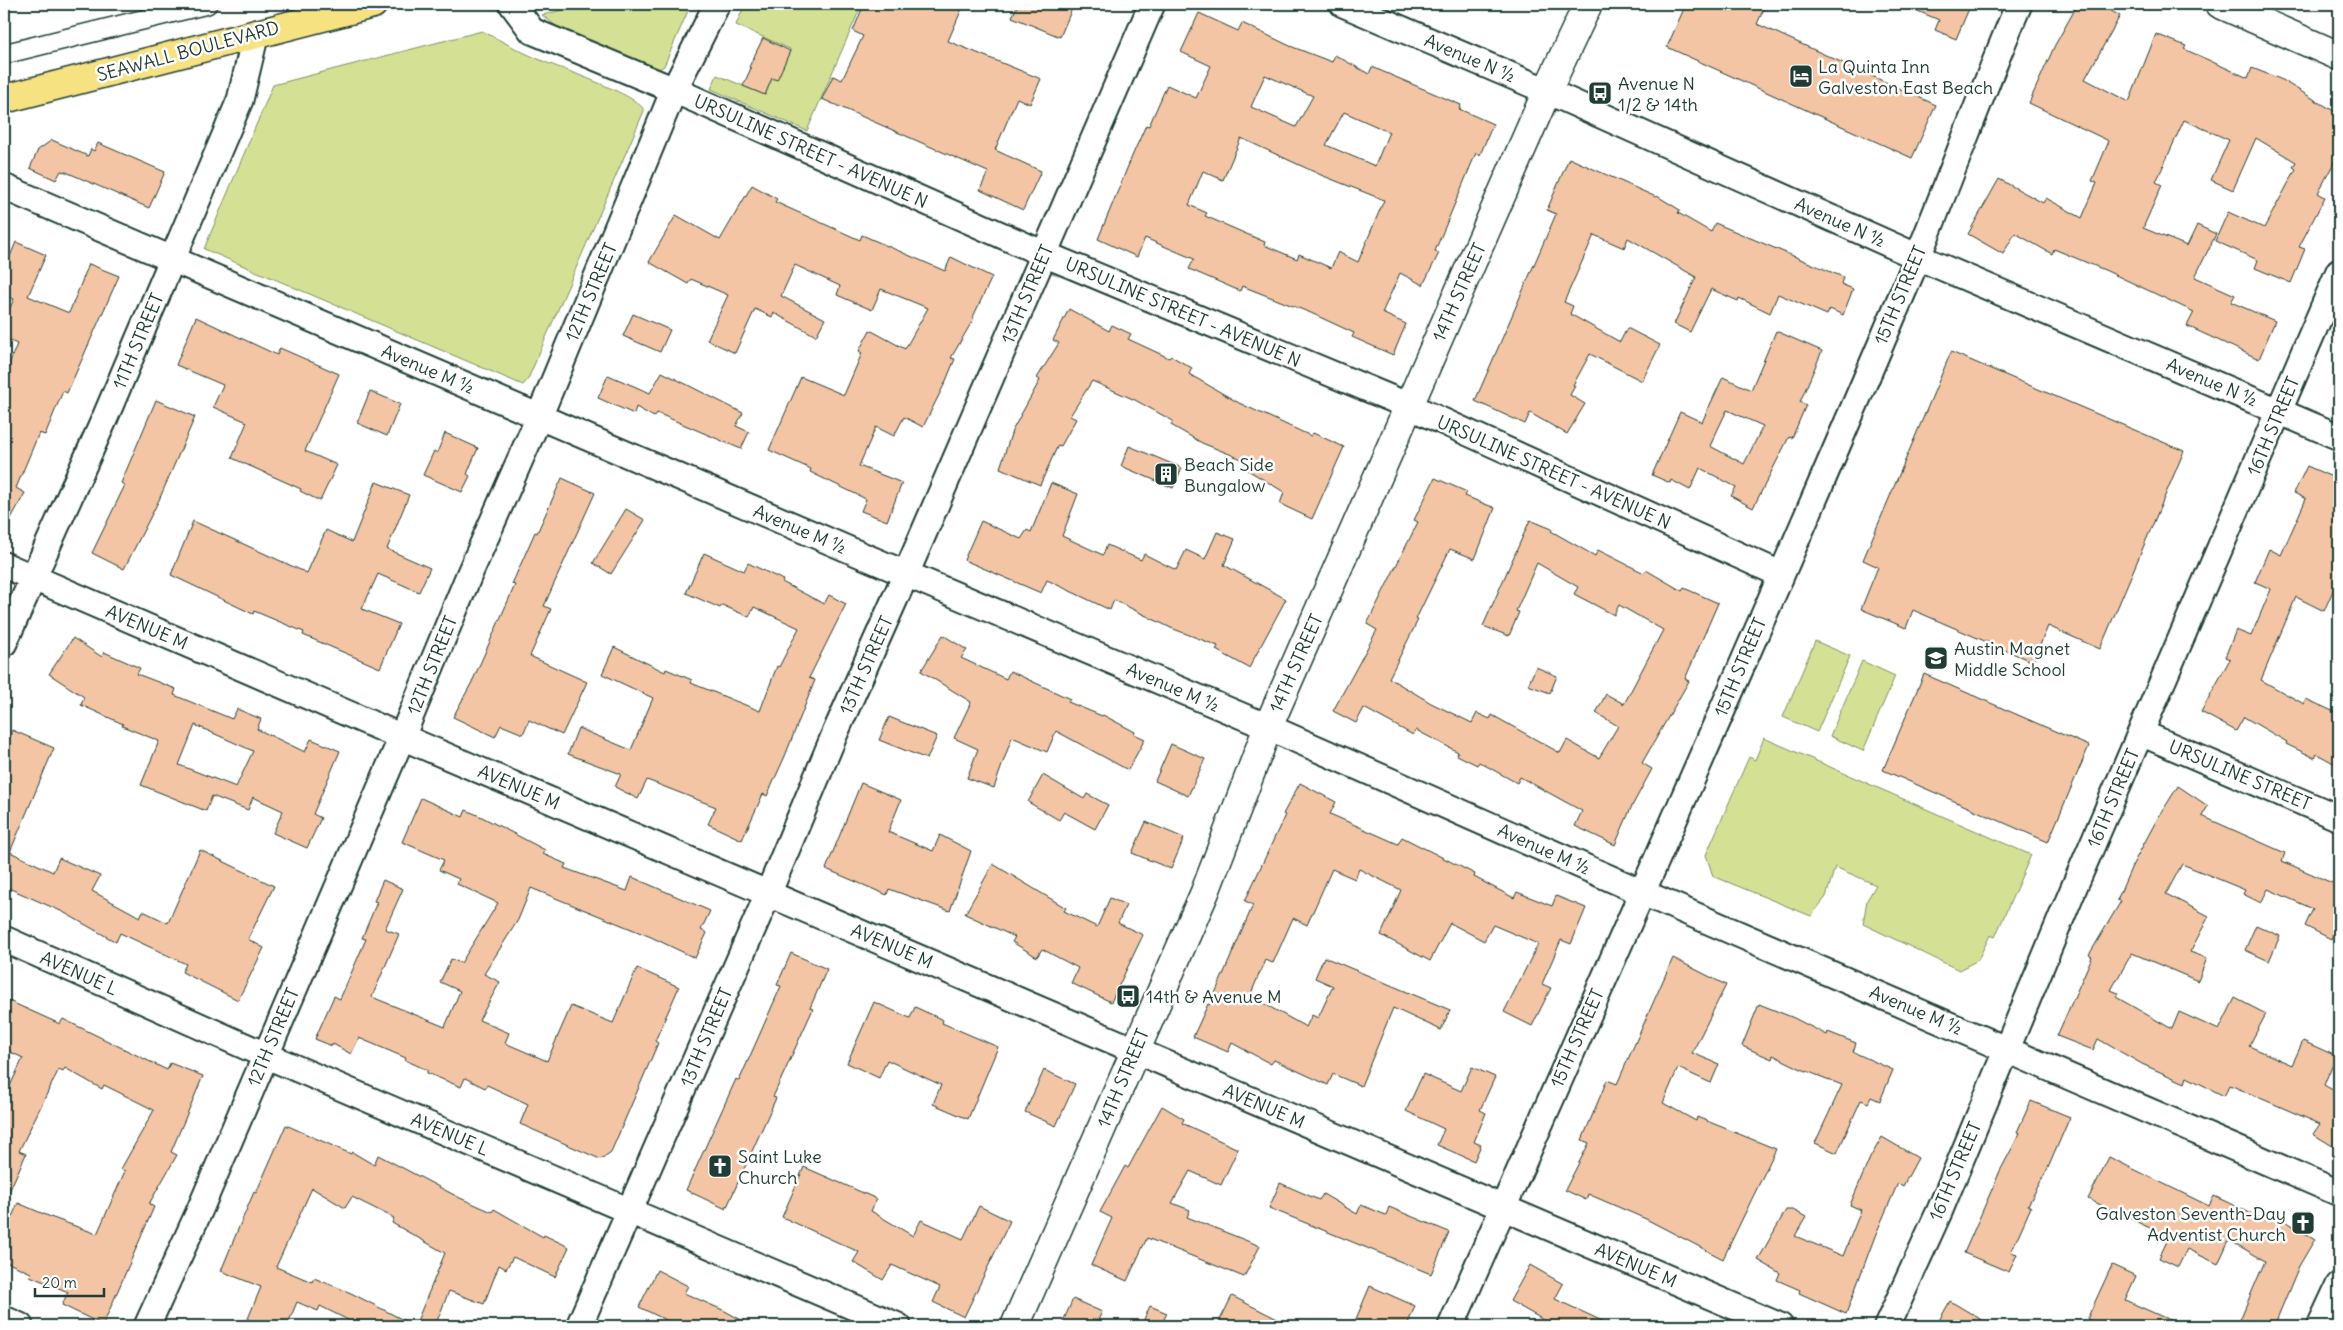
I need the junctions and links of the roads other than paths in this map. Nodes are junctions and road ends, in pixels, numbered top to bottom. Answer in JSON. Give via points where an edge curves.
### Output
{"nodes":[{"id":1,"x":207,"y":4,"type":"edge"},
{"id":2,"x":373,"y":4,"type":"edge"},
{"id":3,"x":512,"y":4,"type":"edge"},
{"id":4,"x":717,"y":4,"type":"edge"},
{"id":5,"x":1152,"y":4,"type":"edge"},
{"id":6,"x":1343,"y":4,"type":"edge"},
{"id":7,"x":1588,"y":4,"type":"edge"},
{"id":8,"x":2019,"y":4,"type":"edge"},
{"id":9,"x":2220,"y":4,"type":"edge"},
{"id":10,"x":256,"y":33,"type":"junction"},
{"id":11,"x":4,"y":54,"type":"edge"},
{"id":12,"x":2339,"y":56,"type":"edge"},
{"id":13,"x":674,"y":90,"type":"junction"},
{"id":14,"x":1547,"y":91,"type":"junction"},
{"id":15,"x":4,"y":99,"type":"edge"},
{"id":16,"x":4,"y":187,"type":"edge"},
{"id":17,"x":1044,"y":254,"type":"junction"},
{"id":18,"x":1918,"y":257,"type":"junction"},
{"id":19,"x":173,"y":260,"type":"junction"},
{"id":20,"x":2339,"y":271,"type":"edge"},
{"id":21,"x":1409,"y":406,"type":"junction"},
{"id":22,"x":2280,"y":411,"type":"junction"},
{"id":23,"x":539,"y":417,"type":"junction"},
{"id":24,"x":2339,"y":436,"type":"edge"},
{"id":25,"x":4,"y":564,"type":"edge"},
{"id":26,"x":906,"y":574,"type":"junction"},
{"id":27,"x":1780,"y":574,"type":"junction"},
{"id":28,"x":33,"y":577,"type":"junction"},
{"id":29,"x":4,"y":643,"type":"edge"},
{"id":30,"x":1268,"y":727,"type":"junction"},
{"id":31,"x":2141,"y":733,"type":"junction"},
{"id":32,"x":402,"y":737,"type":"junction"},
{"id":33,"x":2339,"y":818,"type":"edge"},
{"id":34,"x":1641,"y":892,"type":"junction"},
{"id":35,"x":768,"y":894,"type":"junction"},
{"id":36,"x":4,"y":939,"type":"edge"},
{"id":37,"x":2006,"y":1049,"type":"junction"},
{"id":38,"x":1135,"y":1050,"type":"junction"},
{"id":39,"x":265,"y":1055,"type":"junction"},
{"id":40,"x":2339,"y":1193,"type":"edge"},
{"id":41,"x":1503,"y":1208,"type":"junction"},
{"id":42,"x":630,"y":1211,"type":"junction"},
{"id":43,"x":2339,"y":1286,"type":"edge"},
{"id":44,"x":4,"y":1319,"type":"edge"},
{"id":45,"x":20,"y":1326,"type":"edge"},
{"id":46,"x":147,"y":1326,"type":"edge"},
{"id":47,"x":579,"y":1326,"type":"edge"},
{"id":48,"x":898,"y":1326,"type":"edge"},
{"id":49,"x":1015,"y":1326,"type":"edge"},
{"id":50,"x":1451,"y":1326,"type":"edge"},
{"id":51,"x":1780,"y":1326,"type":"edge"},
{"id":52,"x":1887,"y":1326,"type":"edge"},
{"id":53,"x":2320,"y":1326,"type":"edge"}],
"edges":[{"from":1,"to":11,"type":"street"},
{"from":2,"to":10,"type":"main road","name":"SEAWALL BOULEVARD"},
{"from":3,"to":13,"type":"street","name":"URSULINE STREET - AVENUE N","via":[[532,31]]},
{"from":4,"to":13,"type":"street","name":"12TH STREET"},
{"from":5,"to":17,"type":"street","name":"13TH STREET"},
{"from":6,"to":14,"type":"street","name":"Avenue N ½"},
{"from":7,"to":14,"type":"main road","name":"14TH STREET"},
{"from":8,"to":18,"type":"street","name":"15TH STREET"},
{"from":9,"to":12,"type":"main road"},
{"from":10,"to":15,"type":"main road","name":"SEAWALL BOULEVARD"},
{"from":10,"to":19,"type":"street","name":"11TH STREET","via":[[240,100]]},
{"from":13,"to":17,"type":"street","name":"URSULINE STREET - AVENUE N"},
{"from":13,"to":23,"type":"street","name":"12TH STREET"},
{"from":14,"to":18,"type":"street","name":"Avenue N ½"},
{"from":14,"to":21,"type":"main road","name":"14TH STREET"},
{"from":16,"to":19,"type":"street","name":"Avenue M ½"},
{"from":17,"to":21,"type":"street","name":"URSULINE STREET - AVENUE N"},
{"from":17,"to":26,"type":"street","name":"13TH STREET"},
{"from":18,"to":22,"type":"street","name":"Avenue N ½"},
{"from":18,"to":27,"type":"street","name":"15TH STREET"},
{"from":19,"to":23,"type":"street","name":"Avenue M ½"},
{"from":19,"to":28,"type":"street","name":"11TH STREET"},
{"from":20,"to":22,"type":"street","name":"16TH STREET"},
{"from":21,"to":27,"type":"street","name":"URSULINE STREET - AVENUE N"},
{"from":21,"to":30,"type":"main road","name":"14TH STREET"},
{"from":22,"to":24,"type":"street","name":"Avenue N ½"},
{"from":22,"to":31,"type":"street","name":"16TH STREET"},
{"from":23,"to":26,"type":"street","name":"Avenue M ½"},
{"from":23,"to":32,"type":"street","name":"12TH STREET"},
{"from":25,"to":28,"type":"street","name":"AVENUE M"},
{"from":26,"to":30,"type":"street","name":"Avenue M ½"},
{"from":26,"to":35,"type":"street","name":"13TH STREET"},
{"from":27,"to":34,"type":"street","name":"15TH STREET"},
{"from":28,"to":29,"type":"street","name":"11TH STREET"},
{"from":28,"to":32,"type":"street","name":"AVENUE M"},
{"from":30,"to":34,"type":"street","name":"Avenue M ½"},
{"from":30,"to":38,"type":"main road","name":"14TH STREET","via":[[1205,892]]},
{"from":31,"to":33,"type":"street","name":"URSULINE STREET"},
{"from":31,"to":37,"type":"street","name":"16TH STREET"},
{"from":32,"to":35,"type":"street","name":"AVENUE M"},
{"from":32,"to":39,"type":"street","name":"12TH STREET"},
{"from":34,"to":37,"type":"street","name":"Avenue M ½"},
{"from":34,"to":41,"type":"street","name":"15TH STREET"},
{"from":35,"to":38,"type":"street","name":"AVENUE M"},
{"from":35,"to":42,"type":"street","name":"13TH STREET"},
{"from":36,"to":39,"type":"street","name":"AVENUE L"},
{"from":37,"to":40,"type":"street","name":"Avenue M ½"},
{"from":37,"to":52,"type":"street","name":"16TH STREET","via":[[1940,1210]]},
{"from":38,"to":41,"type":"street","name":"AVENUE M"},
{"from":38,"to":49,"type":"main road","name":"14TH STREET"},
{"from":39,"to":42,"type":"street","name":"AVENUE L"},
{"from":39,"to":46,"type":"street","name":"12TH STREET"},
{"from":41,"to":50,"type":"street","name":"15TH STREET"},
{"from":41,"to":51,"type":"street","name":"AVENUE M"},
{"from":42,"to":47,"type":"street","name":"13TH STREET"},
{"from":42,"to":48,"type":"street","name":"AVENUE L"},
{"from":43,"to":53,"type":"street"},
{"from":44,"to":45,"type":"street"}]}
